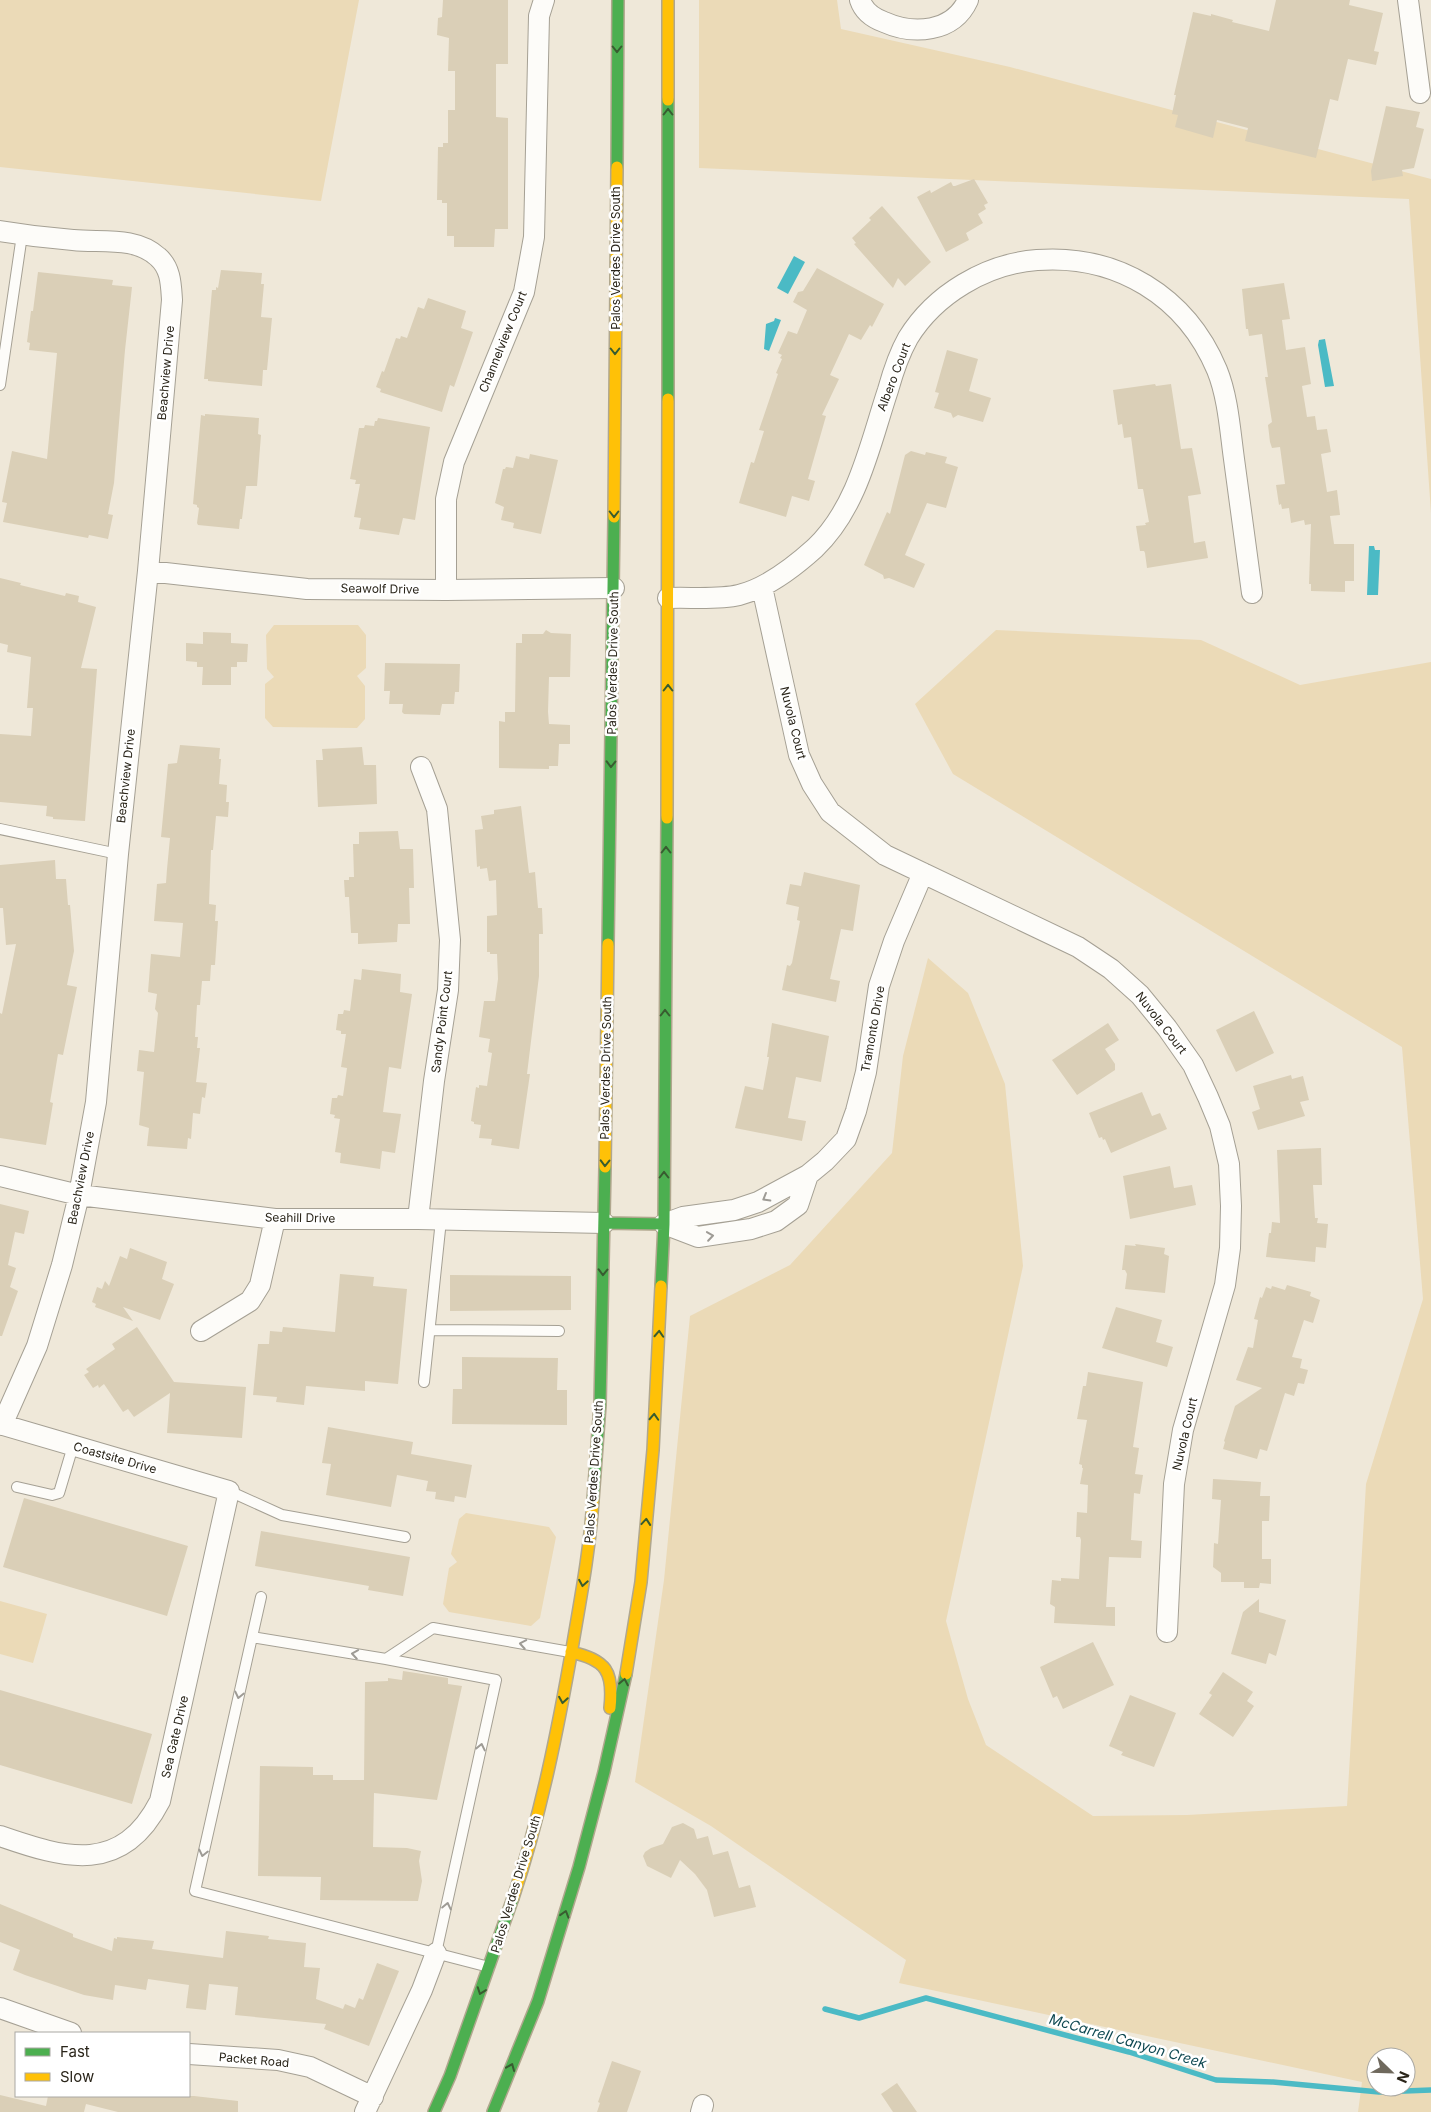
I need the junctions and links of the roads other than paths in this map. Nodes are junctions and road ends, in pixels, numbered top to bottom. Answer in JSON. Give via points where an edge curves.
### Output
{"nodes":[{"id":1,"x":544,"y":0,"type":"edge"},
{"id":2,"x":618,"y":0,"type":"edge"},
{"id":3,"x":668,"y":0,"type":"edge"},
{"id":4,"x":860,"y":0,"type":"edge"},
{"id":5,"x":968,"y":0,"type":"edge"},
{"id":6,"x":1408,"y":0,"type":"edge"},
{"id":7,"x":1420,"y":93,"type":"dead end"},
{"id":8,"x":0,"y":231,"type":"edge"},
{"id":9,"x":22,"y":235,"type":"junction"},
{"id":10,"x":0,"y":384,"type":"edge"},
{"id":11,"x":148,"y":571,"type":"junction"},
{"id":12,"x":762,"y":586,"type":"junction"},
{"id":13,"x":614,"y":588,"type":"junction"},
{"id":14,"x":446,"y":590,"type":"junction"},
{"id":15,"x":1252,"y":594,"type":"dead end"},
{"id":16,"x":668,"y":598,"type":"junction"},
{"id":17,"x":421,"y":767,"type":"dead end"},
{"id":18,"x":0,"y":829,"type":"edge"},
{"id":19,"x":118,"y":854,"type":"junction"},
{"id":20,"x":923,"y":873,"type":"junction"},
{"id":21,"x":0,"y":1176,"type":"edge"},
{"id":22,"x":79,"y":1195,"type":"junction"},
{"id":23,"x":275,"y":1219,"type":"junction"},
{"id":24,"x":418,"y":1219,"type":"junction"},
{"id":25,"x":441,"y":1220,"type":"junction"},
{"id":26,"x":604,"y":1224,"type":"junction"},
{"id":27,"x":664,"y":1224,"type":"junction"},
{"id":28,"x":430,"y":1330,"type":"junction"},
{"id":29,"x":202,"y":1331,"type":"dead end"},
{"id":30,"x":559,"y":1331,"type":"dead end"},
{"id":31,"x":424,"y":1382,"type":"dead end"},
{"id":32,"x":1,"y":1425,"type":"edge"},
{"id":33,"x":72,"y":1446,"type":"junction"},
{"id":34,"x":17,"y":1487,"type":"dead end"},
{"id":35,"x":229,"y":1491,"type":"junction"},
{"id":36,"x":405,"y":1537,"type":"dead end"},
{"id":37,"x":261,"y":1597,"type":"dead end"},
{"id":38,"x":1167,"y":1632,"type":"dead end"},
{"id":39,"x":252,"y":1637,"type":"junction"},
{"id":40,"x":571,"y":1652,"type":"junction"},
{"id":41,"x":386,"y":1659,"type":"junction"},
{"id":42,"x":597,"y":1798,"type":"junction"},
{"id":43,"x":0,"y":1836,"type":"edge"},
{"id":44,"x":436,"y":1953,"type":"junction"},
{"id":45,"x":490,"y":1967,"type":"junction"},
{"id":46,"x":0,"y":2008,"type":"edge"},
{"id":47,"x":68,"y":2032,"type":"edge"},
{"id":48,"x":190,"y":2054,"type":"edge"},
{"id":49,"x":369,"y":2104,"type":"edge"},
{"id":50,"x":434,"y":2112,"type":"edge"},
{"id":51,"x":493,"y":2112,"type":"edge"}],
"edges":[{"from":1,"to":14,"type":"street","name":"Channelview Court","via":[[539,16],[534,238],[524,292],[454,462],[446,499]]},
{"from":2,"to":13,"type":"main road","name":"Palos Verdes Drive South","one_way":true},
{"from":16,"to":3,"type":"main road","one_way":true},
{"from":4,"to":5,"type":"street","via":[[863,9],[876,19],[915,31],[947,23],[963,10]]},
{"from":6,"to":7,"type":"street"},
{"from":8,"to":9,"type":"street","name":"Beachview Drive"},
{"from":9,"to":10,"type":"lane"},
{"from":9,"to":11,"type":"street","name":"Beachview Drive","via":[[75,241],[116,241],[141,247],[159,257],[170,275],[172,300]]},
{"from":11,"to":14,"type":"street","name":"Seawolf Drive","via":[[307,589]]},
{"from":11,"to":19,"type":"street","name":"Beachview Drive"},
{"from":12,"to":15,"type":"street","name":"Albero Court","via":[[814,549],[846,507],[896,365],[908,338],[928,312],[952,291],[988,271],[1022,261],[1050,259],[1096,264],[1125,273],[1153,289],[1179,311],[1198,335],[1217,371],[1228,413]]},
{"from":12,"to":16,"type":"street","name":"Albero Court","via":[[737,595]]},
{"from":12,"to":20,"type":"street","name":"Nuvola Court","via":[[799,755],[812,784],[830,812],[854,832],[885,855]]},
{"from":13,"to":14,"type":"street","name":"Seawolf Drive"},
{"from":13,"to":26,"type":"main road","name":"Palos Verdes Drive South","one_way":true},
{"from":27,"to":16,"type":"main road","one_way":true},
{"from":17,"to":24,"type":"street","name":"Sandy Point Court","via":[[437,809],[450,940],[448,990]]},
{"from":18,"to":19,"type":"lane"},
{"from":19,"to":22,"type":"street","name":"Beachview Drive","via":[[96,1102]]},
{"from":20,"to":27,"type":"street","name":"Tramonto Drive","via":[[879,986],[866,1072],[846,1139],[808,1175],[798,1205],[776,1221],[751,1229],[698,1237]]},
{"from":20,"to":38,"type":"street","name":"Nuvola Court","via":[[1078,947],[1111,969],[1140,995],[1178,1042],[1193,1065],[1220,1126],[1229,1164],[1230,1248],[1225,1285],[1177,1460]]},
{"from":21,"to":22,"type":"street","name":"Seahill Drive"},
{"from":22,"to":23,"type":"street","name":"Seahill Drive"},
{"from":22,"to":32,"type":"street","name":"Beachview Drive","via":[[37,1346]]},
{"from":23,"to":24,"type":"street","name":"Seahill Drive"},
{"from":23,"to":29,"type":"street","via":[[260,1285],[250,1301]]},
{"from":24,"to":25,"type":"street","name":"Seahill Drive"},
{"from":25,"to":26,"type":"street","name":"Seahill Drive"},
{"from":25,"to":28,"type":"lane"},
{"from":26,"to":27,"type":"main road"},
{"from":26,"to":40,"type":"main road","name":"Palos Verdes Drive South","one_way":true,"via":[[597,1466],[591,1535]]},
{"from":42,"to":27,"type":"main road","one_way":true,"via":[[624,1682],[640,1582],[653,1450]]},
{"from":28,"to":30,"type":"lane"},
{"from":28,"to":31,"type":"lane"},
{"from":32,"to":33,"type":"street","name":"Coastsite Drive"},
{"from":33,"to":34,"type":"lane","via":[[59,1493],[52,1495]]},
{"from":33,"to":35,"type":"street","name":"Coastsite Drive"},
{"from":35,"to":36,"type":"lane","via":[[282,1515]]},
{"from":35,"to":43,"type":"street","name":"Sea Gate Drive","via":[[160,1801],[151,1819],[139,1834],[116,1849],[87,1857],[59,1853]]},
{"from":37,"to":39,"type":"lane"},
{"from":41,"to":39,"type":"lane","one_way":true},
{"from":39,"to":44,"type":"lane","one_way":true,"via":[[195,1891]]},
{"from":40,"to":41,"type":"lane","one_way":true,"via":[[433,1628]]},
{"from":40,"to":42,"type":"main road","via":[[592,1657],[603,1665],[609,1676],[612,1700]]},
{"from":40,"to":45,"type":"main road","name":"Palos Verdes Drive South","one_way":true,"via":[[558,1730],[530,1848]]},
{"from":44,"to":41,"type":"lane","one_way":true,"via":[[496,1680]]},
{"from":51,"to":42,"type":"main road","one_way":true,"via":[[538,2001]]},
{"from":44,"to":45,"type":"lane"},
{"from":44,"to":49,"type":"street"},
{"from":45,"to":50,"type":"main road","name":"Palos Verdes Drive South","one_way":true},
{"from":46,"to":47,"type":"street"},
{"from":48,"to":49,"type":"street","name":"Packet Road","via":[[278,2060],[310,2067]]}]}
